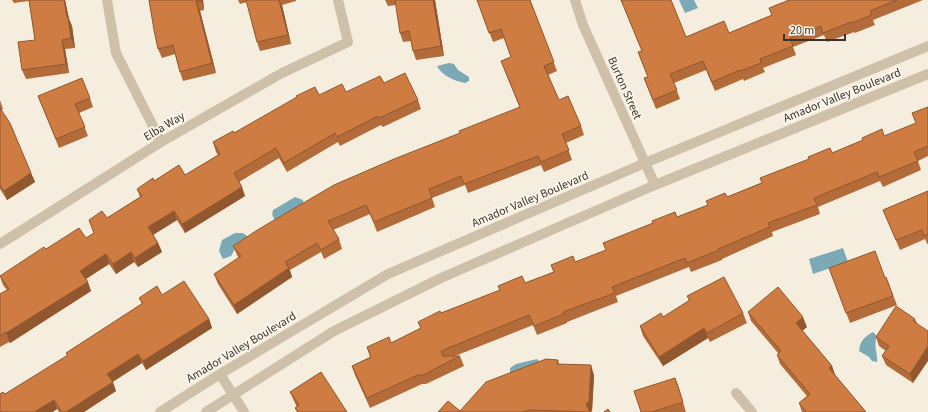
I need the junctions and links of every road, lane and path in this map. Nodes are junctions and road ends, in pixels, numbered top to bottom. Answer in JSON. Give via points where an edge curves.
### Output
{"nodes":[{"id":1,"x":107,"y":0,"type":"edge"},
{"id":2,"x":338,"y":0,"type":"edge"},
{"id":3,"x":576,"y":0,"type":"edge"},
{"id":4,"x":928,"y":46,"type":"edge"},
{"id":5,"x":928,"y":74,"type":"edge"},
{"id":6,"x":161,"y":142,"type":"junction"},
{"id":7,"x":645,"y":163,"type":"junction"},
{"id":8,"x":655,"y":185,"type":"junction"},
{"id":9,"x":0,"y":244,"type":"edge"},
{"id":10,"x":220,"y":374,"type":"junction"},
{"id":11,"x":736,"y":393,"type":"dead end"},
{"id":12,"x":233,"y":395,"type":"junction"},
{"id":13,"x":160,"y":412,"type":"edge"},
{"id":14,"x":206,"y":412,"type":"edge"},
{"id":15,"x":244,"y":412,"type":"edge"},
{"id":16,"x":752,"y":412,"type":"edge"}],
"edges":[{"from":1,"to":6,"type":"street","via":[[116,53]]},
{"from":2,"to":6,"type":"street","name":"Elba Way","via":[[348,42],[282,73]]},
{"from":3,"to":7,"type":"street","name":"Burton Street","via":[[583,25]]},
{"from":4,"to":7,"type":"street","name":"Amador Valley Boulevard"},
{"from":5,"to":8,"type":"street","name":"Amador Valley Boulevard"},
{"from":6,"to":9,"type":"street","name":"Elba Way"},
{"from":7,"to":8,"type":"street","name":"Burton Street"},
{"from":7,"to":10,"type":"street","name":"Amador Valley Boulevard","via":[[388,274]]},
{"from":8,"to":12,"type":"street","name":"Amador Valley Boulevard","via":[[441,278],[334,331]]},
{"from":10,"to":12,"type":"street"},
{"from":10,"to":13,"type":"street","name":"Amador Valley Boulevard"},
{"from":11,"to":16,"type":"street"},
{"from":12,"to":14,"type":"street","name":"Amador Valley Boulevard"},
{"from":12,"to":15,"type":"street"}]}
